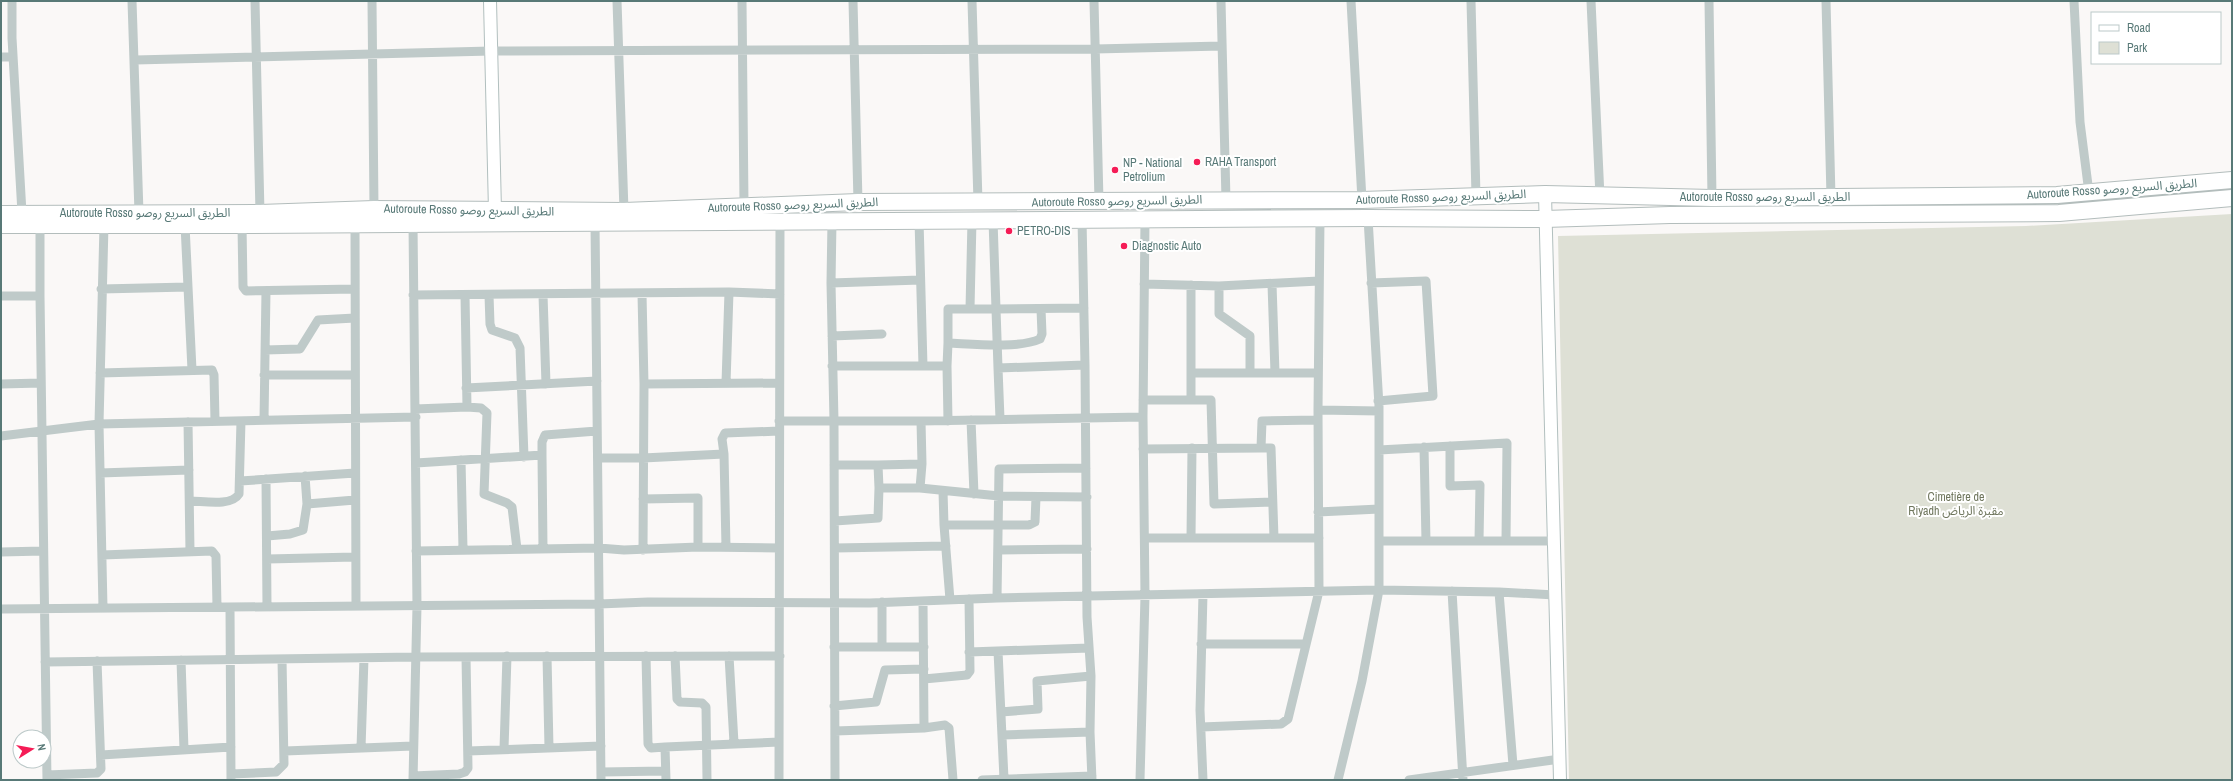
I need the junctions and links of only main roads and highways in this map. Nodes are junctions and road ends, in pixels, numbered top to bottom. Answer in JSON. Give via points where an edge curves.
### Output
{"nodes":[{"id":1,"x":2232,"y":180,"type":"edge"},
{"id":2,"x":2232,"y":198,"type":"edge"},
{"id":3,"x":1,"y":214,"type":"edge"},
{"id":4,"x":1,"y":225,"type":"edge"}],
"edges":[{"from":1,"to":3,"type":"highway","name":"Autoroute Rosso الطريق السريع روصو","via":[[2057,195],[1712,198],[1546,194],[1362,200],[858,202],[624,211],[374,209],[260,213]]},
{"from":2,"to":4,"type":"highway","name":"Autoroute Rosso الطريق السريع روصو","via":[[2059,213],[1670,215],[1545,219]]}]}
